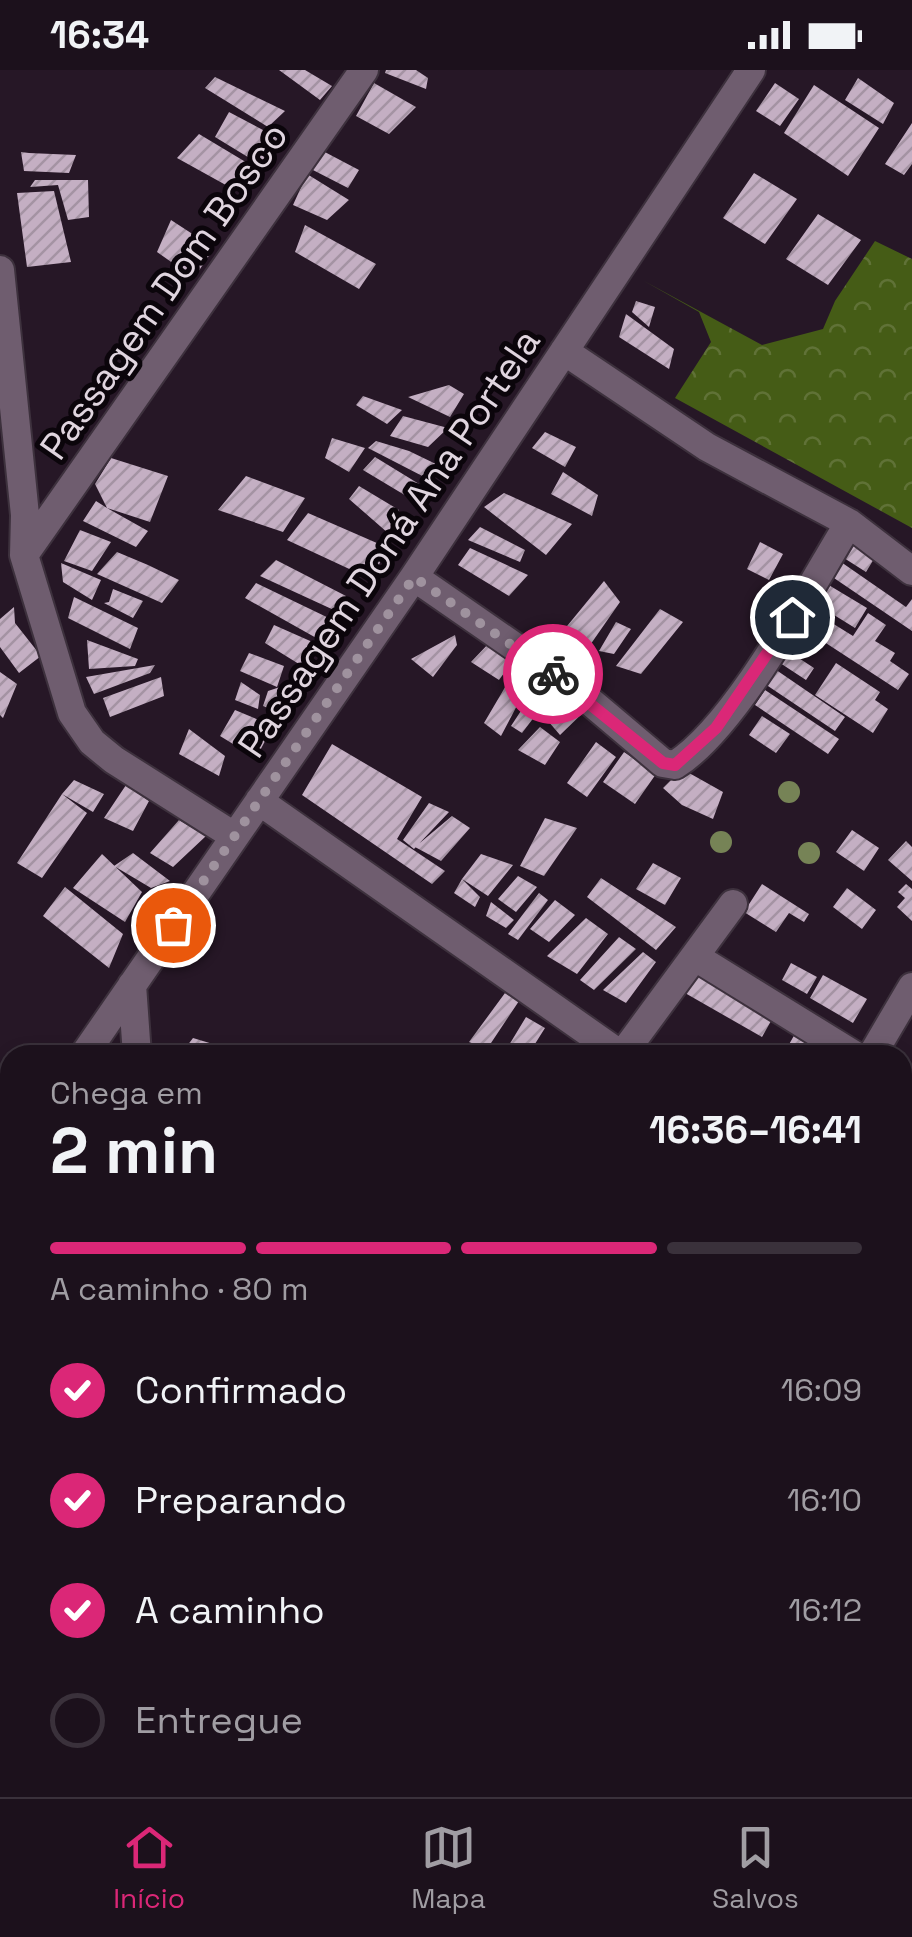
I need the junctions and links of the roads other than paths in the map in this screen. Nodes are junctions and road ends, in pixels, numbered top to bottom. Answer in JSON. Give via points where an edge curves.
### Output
{"nodes":[{"id":1,"x":364,"y":70,"type":"edge"},
{"id":2,"x":751,"y":70,"type":"edge"},
{"id":3,"x":0,"y":270,"type":"edge"},
{"id":4,"x":564,"y":351,"type":"junction"},
{"id":5,"x":0,"y":486,"type":"edge"},
{"id":6,"x":25,"y":516,"type":"junction"},
{"id":7,"x":849,"y":523,"type":"junction"},
{"id":8,"x":24,"y":555,"type":"junction"},
{"id":9,"x":912,"y":571,"type":"edge"},
{"id":10,"x":414,"y":577,"type":"junction"},
{"id":11,"x":259,"y":802,"type":"junction"},
{"id":12,"x":234,"y":836,"type":"junction"},
{"id":13,"x":733,"y":904,"type":"dead end"},
{"id":14,"x":697,"y":958,"type":"junction"},
{"id":15,"x":132,"y":985,"type":"junction"},
{"id":16,"x":912,"y":987,"type":"edge"},
{"id":17,"x":91,"y":1045,"type":"edge"},
{"id":18,"x":137,"y":1045,"type":"edge"},
{"id":19,"x":607,"y":1045,"type":"edge"},
{"id":20,"x":629,"y":1045,"type":"edge"},
{"id":21,"x":838,"y":1045,"type":"edge"},
{"id":22,"x":878,"y":1045,"type":"edge"}],
"edges":[{"from":1,"to":8,"type":"street","name":"Passagem Dom Bosco"},
{"from":2,"to":4,"type":"street","name":"Passagem Doná Ana Portela"},
{"from":3,"to":6,"type":"street"},
{"from":4,"to":7,"type":"street","via":[[707,447]]},
{"from":4,"to":10,"type":"street","name":"Passagem Doná Ana Portela"},
{"from":5,"to":6,"type":"street","via":[[12,490]]},
{"from":6,"to":8,"type":"street"},
{"from":7,"to":9,"type":"street"},
{"from":7,"to":10,"type":"street","via":[[716,728],[675,765],[663,763],[573,687]]},
{"from":8,"to":12,"type":"street","via":[[72,713],[92,742]]},
{"from":10,"to":11,"type":"street","name":"Passagem Doná Ana Portela"},
{"from":11,"to":12,"type":"street","name":"Passagem Doná Ana Portela"},
{"from":11,"to":19,"type":"street"},
{"from":12,"to":15,"type":"street","name":"Passagem Doná Ana Portela"},
{"from":13,"to":14,"type":"street"},
{"from":14,"to":20,"type":"street"},
{"from":14,"to":21,"type":"street"},
{"from":15,"to":17,"type":"street","name":"Passagem Doná Ana Portela"},
{"from":15,"to":18,"type":"street"},
{"from":16,"to":22,"type":"street"}]}
